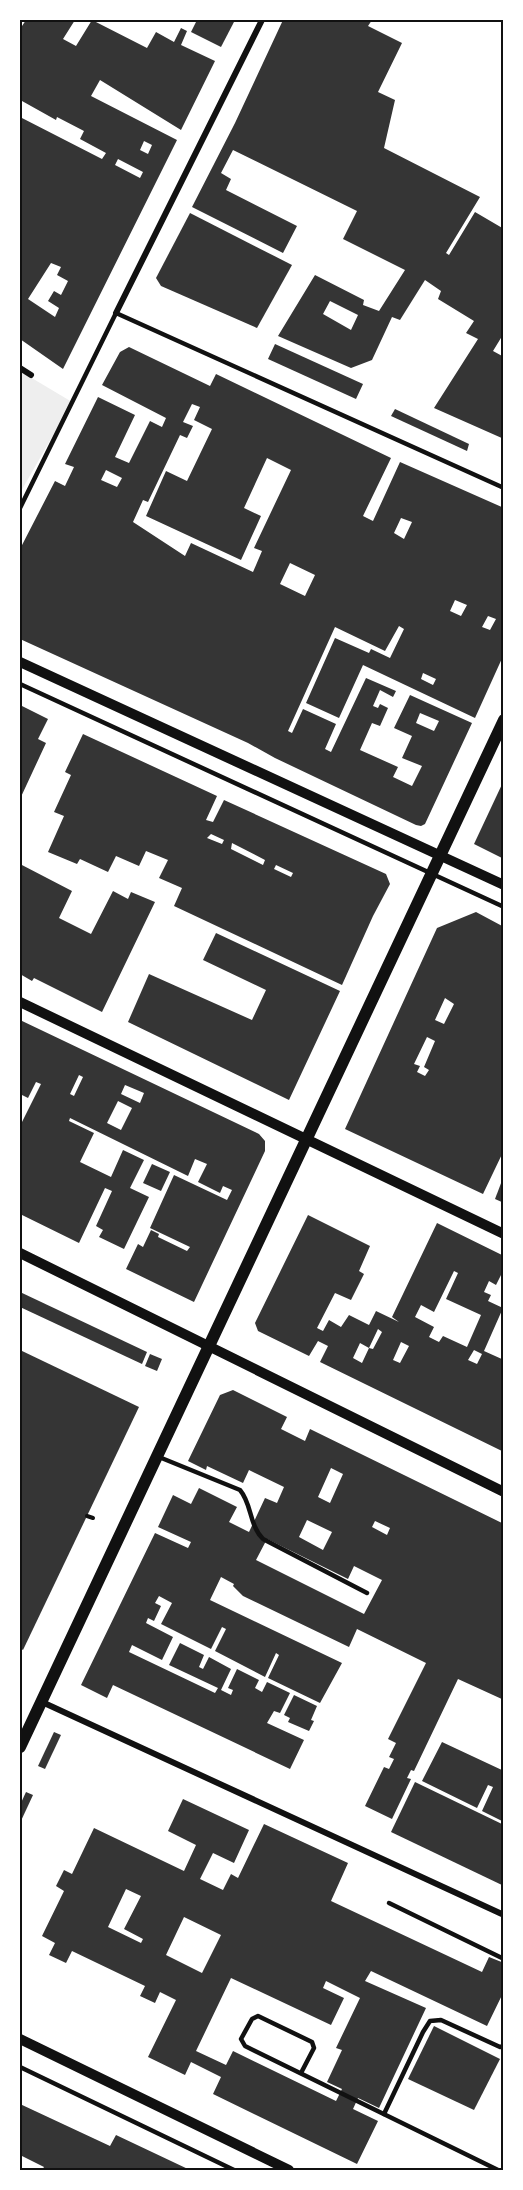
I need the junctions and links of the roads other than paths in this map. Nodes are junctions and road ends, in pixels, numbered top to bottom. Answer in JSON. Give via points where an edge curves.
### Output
{"nodes":[{"id":1,"x":262,"y":20,"type":"edge"},
{"id":2,"x":116,"y":313,"type":"junction"},
{"id":3,"x":20,"y":368,"type":"edge"},
{"id":4,"x":31,"y":375,"type":"dead end"},
{"id":5,"x":504,"y":488,"type":"edge"},
{"id":6,"x":20,"y":508,"type":"edge"},
{"id":7,"x":20,"y":662,"type":"edge"},
{"id":8,"x":20,"y":684,"type":"edge"},
{"id":9,"x":504,"y":720,"type":"edge"},
{"id":10,"x":440,"y":855,"type":"junction"},
{"id":11,"x":431,"y":873,"type":"junction"},
{"id":12,"x":504,"y":885,"type":"edge"},
{"id":13,"x":504,"y":907,"type":"edge"},
{"id":14,"x":20,"y":1002,"type":"edge"},
{"id":15,"x":306,"y":1140,"type":"junction"},
{"id":16,"x":504,"y":1234,"type":"edge"},
{"id":17,"x":20,"y":1252,"type":"edge"},
{"id":18,"x":209,"y":1346,"type":"junction"},
{"id":19,"x":157,"y":1456,"type":"junction"},
{"id":20,"x":504,"y":1492,"type":"edge"},
{"id":21,"x":368,"y":1593,"type":"dead end"},
{"id":22,"x":41,"y":1701,"type":"junction"},
{"id":23,"x":20,"y":1747,"type":"edge"},
{"id":24,"x":389,"y":1903,"type":"dead end"},
{"id":25,"x":504,"y":1915,"type":"edge"},
{"id":26,"x":504,"y":1959,"type":"edge"},
{"id":27,"x":20,"y":2039,"type":"edge"},
{"id":28,"x":504,"y":2046,"type":"edge"},
{"id":29,"x":20,"y":2067,"type":"edge"},
{"id":30,"x":301,"y":2073,"type":"junction"},
{"id":31,"x":384,"y":2114,"type":"junction"},
{"id":32,"x":234,"y":2170,"type":"edge"},
{"id":33,"x":290,"y":2170,"type":"edge"},
{"id":34,"x":498,"y":2170,"type":"edge"}],
"edges":[{"from":1,"to":2,"type":"street"},
{"from":2,"to":5,"type":"lane"},
{"from":2,"to":6,"type":"lane"},
{"from":3,"to":4,"type":"street"},
{"from":7,"to":10,"type":"street"},
{"from":8,"to":11,"type":"lane"},
{"from":9,"to":10,"type":"main road"},
{"from":10,"to":11,"type":"main road"},
{"from":10,"to":12,"type":"street"},
{"from":11,"to":13,"type":"lane"},
{"from":11,"to":15,"type":"main road"},
{"from":14,"to":15,"type":"street"},
{"from":15,"to":16,"type":"street"},
{"from":15,"to":18,"type":"main road"},
{"from":17,"to":18,"type":"street"},
{"from":18,"to":19,"type":"main road"},
{"from":18,"to":20,"type":"street"},
{"from":19,"to":21,"type":"lane","via":[[240,1491],[256,1532],[263,1539]]},
{"from":19,"to":22,"type":"main road"},
{"from":22,"to":23,"type":"main road"},
{"from":22,"to":25,"type":"street"},
{"from":24,"to":26,"type":"lane"},
{"from":27,"to":33,"type":"street"},
{"from":28,"to":31,"type":"lane","via":[[441,2020],[430,2021]]},
{"from":29,"to":32,"type":"lane"},
{"from":30,"to":30,"type":"lane","via":[[246,2046],[241,2039],[252,2019],[258,2016],[312,2042],[314,2048]]},
{"from":30,"to":31,"type":"lane"},
{"from":31,"to":34,"type":"lane"}]}
